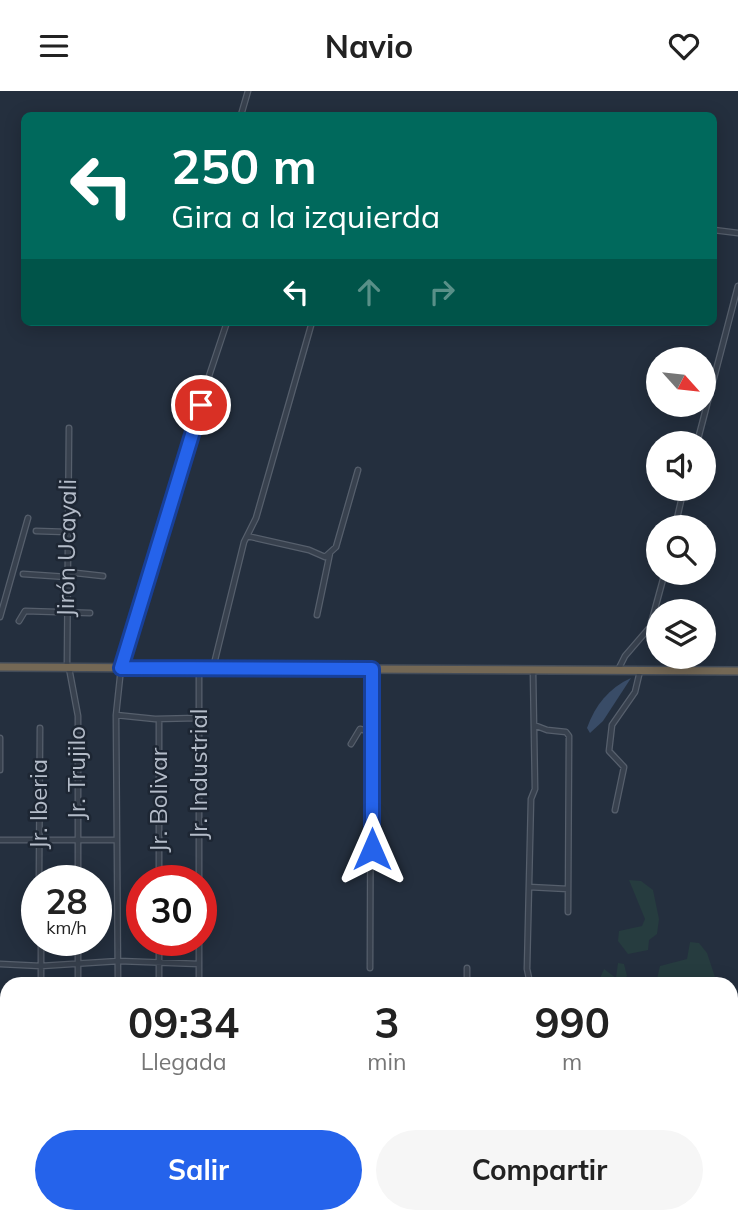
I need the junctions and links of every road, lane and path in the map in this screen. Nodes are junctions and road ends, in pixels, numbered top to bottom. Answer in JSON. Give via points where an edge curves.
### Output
{"nodes":[{"id":1,"x":248,"y":91,"type":"edge"},
{"id":2,"x":242,"y":112,"type":"edge"},
{"id":3,"x":717,"y":230,"type":"edge"},
{"id":4,"x":738,"y":233,"type":"edge"},
{"id":5,"x":738,"y":286,"type":"edge"},
{"id":6,"x":226,"y":326,"type":"edge"},
{"id":7,"x":311,"y":326,"type":"edge"},
{"id":8,"x":69,"y":428,"type":"dead end"},
{"id":9,"x":700,"y":431,"type":"edge"},
{"id":10,"x":358,"y":470,"type":"dead end"},
{"id":11,"x":28,"y":518,"type":"dead end"},
{"id":12,"x":36,"y":531,"type":"dead end"},
{"id":13,"x":67,"y":532,"type":"junction"},
{"id":14,"x":247,"y":536,"type":"junction"},
{"id":15,"x":330,"y":552,"type":"junction"},
{"id":16,"x":23,"y":574,"type":"dead end"},
{"id":17,"x":67,"y":574,"type":"junction"},
{"id":18,"x":103,"y":576,"type":"dead end"},
{"id":19,"x":661,"y":585,"type":"edge"},
{"id":20,"x":66,"y":612,"type":"junction"},
{"id":21,"x":90,"y":613,"type":"dead end"},
{"id":22,"x":317,"y":615,"type":"dead end"},
{"id":23,"x":0,"y":617,"type":"edge"},
{"id":24,"x":19,"y":621,"type":"dead end"},
{"id":25,"x":0,"y":667,"type":"edge"},
{"id":26,"x":68,"y":668,"type":"junction"},
{"id":27,"x":121,"y":668,"type":"junction"},
{"id":28,"x":199,"y":668,"type":"junction"},
{"id":29,"x":213,"y":668,"type":"junction"},
{"id":30,"x":372,"y":669,"type":"junction"},
{"id":31,"x":533,"y":670,"type":"junction"},
{"id":32,"x":618,"y":670,"type":"junction"},
{"id":33,"x":640,"y":671,"type":"junction"},
{"id":34,"x":738,"y":671,"type":"edge"},
{"id":35,"x":116,"y":715,"type":"junction"},
{"id":36,"x":199,"y":718,"type":"junction"},
{"id":37,"x":159,"y":719,"type":"junction"},
{"id":38,"x":533,"y":724,"type":"junction"},
{"id":39,"x":40,"y":728,"type":"dead end"},
{"id":40,"x":371,"y":732,"type":"junction"},
{"id":41,"x":0,"y":738,"type":"edge"},
{"id":42,"x":351,"y":744,"type":"dead end"},
{"id":43,"x":0,"y":755,"type":"edge"},
{"id":44,"x":0,"y":770,"type":"edge"},
{"id":45,"x":615,"y":810,"type":"dead end"},
{"id":46,"x":0,"y":840,"type":"edge"},
{"id":47,"x":38,"y":840,"type":"junction"},
{"id":48,"x":77,"y":840,"type":"junction"},
{"id":49,"x":116,"y":840,"type":"junction"},
{"id":50,"x":39,"y":865,"type":"edge"},
{"id":51,"x":78,"y":865,"type":"edge"},
{"id":52,"x":159,"y":865,"type":"edge"},
{"id":53,"x":199,"y":865,"type":"edge"},
{"id":54,"x":529,"y":887,"type":"junction"},
{"id":55,"x":568,"y":889,"type":"junction"},
{"id":56,"x":568,"y":912,"type":"dead end"},
{"id":57,"x":41,"y":956,"type":"edge"},
{"id":58,"x":78,"y":956,"type":"edge"},
{"id":59,"x":159,"y":956,"type":"edge"},
{"id":60,"x":199,"y":956,"type":"edge"},
{"id":61,"x":119,"y":961,"type":"junction"},
{"id":62,"x":159,"y":963,"type":"junction"},
{"id":63,"x":0,"y":964,"type":"edge"},
{"id":64,"x":78,"y":964,"type":"junction"},
{"id":65,"x":199,"y":964,"type":"junction"},
{"id":66,"x":41,"y":966,"type":"junction"},
{"id":67,"x":370,"y":968,"type":"dead end"},
{"id":68,"x":467,"y":968,"type":"dead end"},
{"id":69,"x":41,"y":977,"type":"edge"},
{"id":70,"x":78,"y":977,"type":"edge"},
{"id":71,"x":118,"y":977,"type":"edge"},
{"id":72,"x":159,"y":977,"type":"edge"},
{"id":73,"x":200,"y":977,"type":"edge"},
{"id":74,"x":467,"y":977,"type":"edge"},
{"id":75,"x":530,"y":977,"type":"edge"}],
"edges":[{"from":1,"to":2,"type":"street"},
{"from":3,"to":4,"type":"street"},
{"from":5,"to":9,"type":"street"},
{"from":6,"to":27,"type":"street"},
{"from":7,"to":14,"type":"street"},
{"from":8,"to":13,"type":"street","name":"Jirón Ucayali"},
{"from":10,"to":15,"type":"street","via":[[336,547]]},
{"from":11,"to":23,"type":"street"},
{"from":12,"to":13,"type":"street"},
{"from":13,"to":17,"type":"street","name":"Jirón Ucayali"},
{"from":14,"to":15,"type":"street","via":[[324,557]]},
{"from":14,"to":29,"type":"street"},
{"from":15,"to":22,"type":"street"},
{"from":16,"to":17,"type":"street"},
{"from":17,"to":18,"type":"street"},
{"from":17,"to":20,"type":"street","name":"Jirón Ucayali"},
{"from":19,"to":32,"type":"street","via":[[650,627]]},
{"from":20,"to":21,"type":"street"},
{"from":20,"to":24,"type":"street","via":[[25,611]]},
{"from":20,"to":26,"type":"street","name":"Jirón Ucayali"},
{"from":25,"to":26,"type":"highway"},
{"from":26,"to":27,"type":"highway"},
{"from":26,"to":48,"type":"street","name":"Jr. Trujilo","via":[[78,716]]},
{"from":27,"to":28,"type":"highway"},
{"from":27,"to":35,"type":"street"},
{"from":28,"to":29,"type":"highway"},
{"from":28,"to":36,"type":"street","name":"Jr. Industrial"},
{"from":29,"to":30,"type":"highway"},
{"from":30,"to":31,"type":"highway"},
{"from":30,"to":40,"type":"street"},
{"from":31,"to":32,"type":"highway"},
{"from":31,"to":38,"type":"street"},
{"from":32,"to":33,"type":"highway"},
{"from":33,"to":34,"type":"highway"},
{"from":33,"to":45,"type":"street","via":[[635,692],[612,725],[609,751],[624,767]]},
{"from":35,"to":37,"type":"street"},
{"from":35,"to":49,"type":"street"},
{"from":36,"to":37,"type":"street"},
{"from":36,"to":53,"type":"street","name":"Jr. Industrial"},
{"from":37,"to":52,"type":"street","name":"Jr. Bolivar"},
{"from":38,"to":54,"type":"street"},
{"from":38,"to":55,"type":"street","via":[[569,736]]},
{"from":39,"to":47,"type":"street","name":"Jr. Iberia"},
{"from":40,"to":42,"type":"street","via":[[360,728]]},
{"from":40,"to":67,"type":"street"},
{"from":41,"to":43,"type":"street"},
{"from":43,"to":44,"type":"street"},
{"from":46,"to":47,"type":"street"},
{"from":47,"to":48,"type":"street"},
{"from":47,"to":50,"type":"street","name":"Jr. Iberia"},
{"from":48,"to":49,"type":"street"},
{"from":48,"to":51,"type":"street","name":"Jr. Trujilo"},
{"from":49,"to":61,"type":"street"},
{"from":54,"to":55,"type":"street"},
{"from":54,"to":75,"type":"street"},
{"from":55,"to":56,"type":"street"},
{"from":57,"to":66,"type":"street"},
{"from":58,"to":64,"type":"street"},
{"from":59,"to":62,"type":"street"},
{"from":60,"to":65,"type":"street"},
{"from":61,"to":62,"type":"street"},
{"from":61,"to":64,"type":"street"},
{"from":61,"to":71,"type":"street"},
{"from":62,"to":65,"type":"street"},
{"from":62,"to":72,"type":"street"},
{"from":63,"to":66,"type":"street"},
{"from":64,"to":66,"type":"street"},
{"from":64,"to":70,"type":"street"},
{"from":65,"to":73,"type":"street"},
{"from":66,"to":69,"type":"street"},
{"from":68,"to":74,"type":"street"}]}
